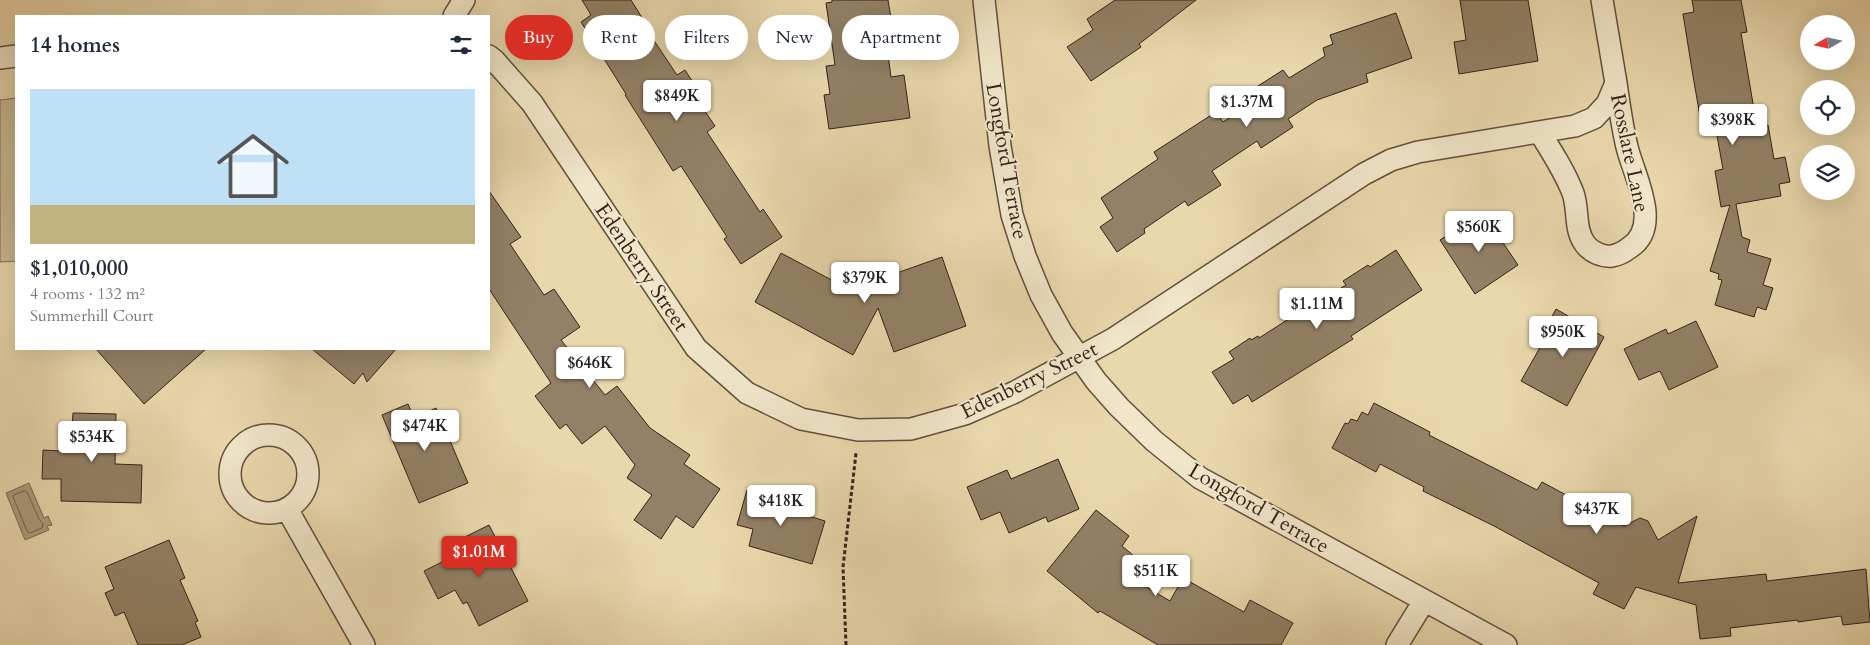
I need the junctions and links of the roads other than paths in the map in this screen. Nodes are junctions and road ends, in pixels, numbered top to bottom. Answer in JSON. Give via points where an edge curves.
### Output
{"nodes":[{"id":1,"x":464,"y":0,"type":"edge"},
{"id":2,"x":984,"y":0,"type":"edge"},
{"id":3,"x":1602,"y":0,"type":"edge"},
{"id":4,"x":455,"y":15,"type":"edge"},
{"id":5,"x":15,"y":56,"type":"edge"},
{"id":6,"x":490,"y":57,"type":"edge"},
{"id":7,"x":0,"y":58,"type":"edge"},
{"id":8,"x":1616,"y":83,"type":"junction"},
{"id":9,"x":1540,"y":133,"type":"junction"},
{"id":10,"x":1080,"y":358,"type":"junction"},
{"id":11,"x":288,"y":510,"type":"dead end"},
{"id":12,"x":1424,"y":601,"type":"junction"},
{"id":13,"x":364,"y":645,"type":"edge"},
{"id":14,"x":1397,"y":645,"type":"edge"},
{"id":15,"x":1506,"y":645,"type":"edge"}],
"edges":[{"from":1,"to":4,"type":"street"},
{"from":2,"to":10,"type":"street","name":"Longford Terrace","via":[[1000,146],[1012,215],[1041,295]]},
{"from":3,"to":8,"type":"street","name":"Rosslare Lane"},
{"from":5,"to":7,"type":"street"},
{"from":6,"to":10,"type":"street","name":"Edenberry Street","via":[[532,103],[696,348],[747,393],[801,419],[858,430],[912,429],[965,414]]},
{"from":8,"to":9,"type":"street","name":"Rosslare Lane","via":[[1607,104],[1594,118],[1575,126]]},
{"from":8,"to":9,"type":"street","name":"Rosslare Lane","via":[[1627,146],[1646,216],[1644,232],[1635,245],[1611,256],[1597,254],[1586,245],[1578,231],[1574,195]]},
{"from":9,"to":10,"type":"street","name":"Edenberry Street","via":[[1418,152],[1391,160],[1364,174]]},
{"from":10,"to":12,"type":"street","name":"Longford Terrace","via":[[1118,407],[1200,478]]},
{"from":11,"to":13,"type":"street"},
{"from":12,"to":14,"type":"street"},
{"from":12,"to":15,"type":"street","name":"Longford Terrace"}]}
